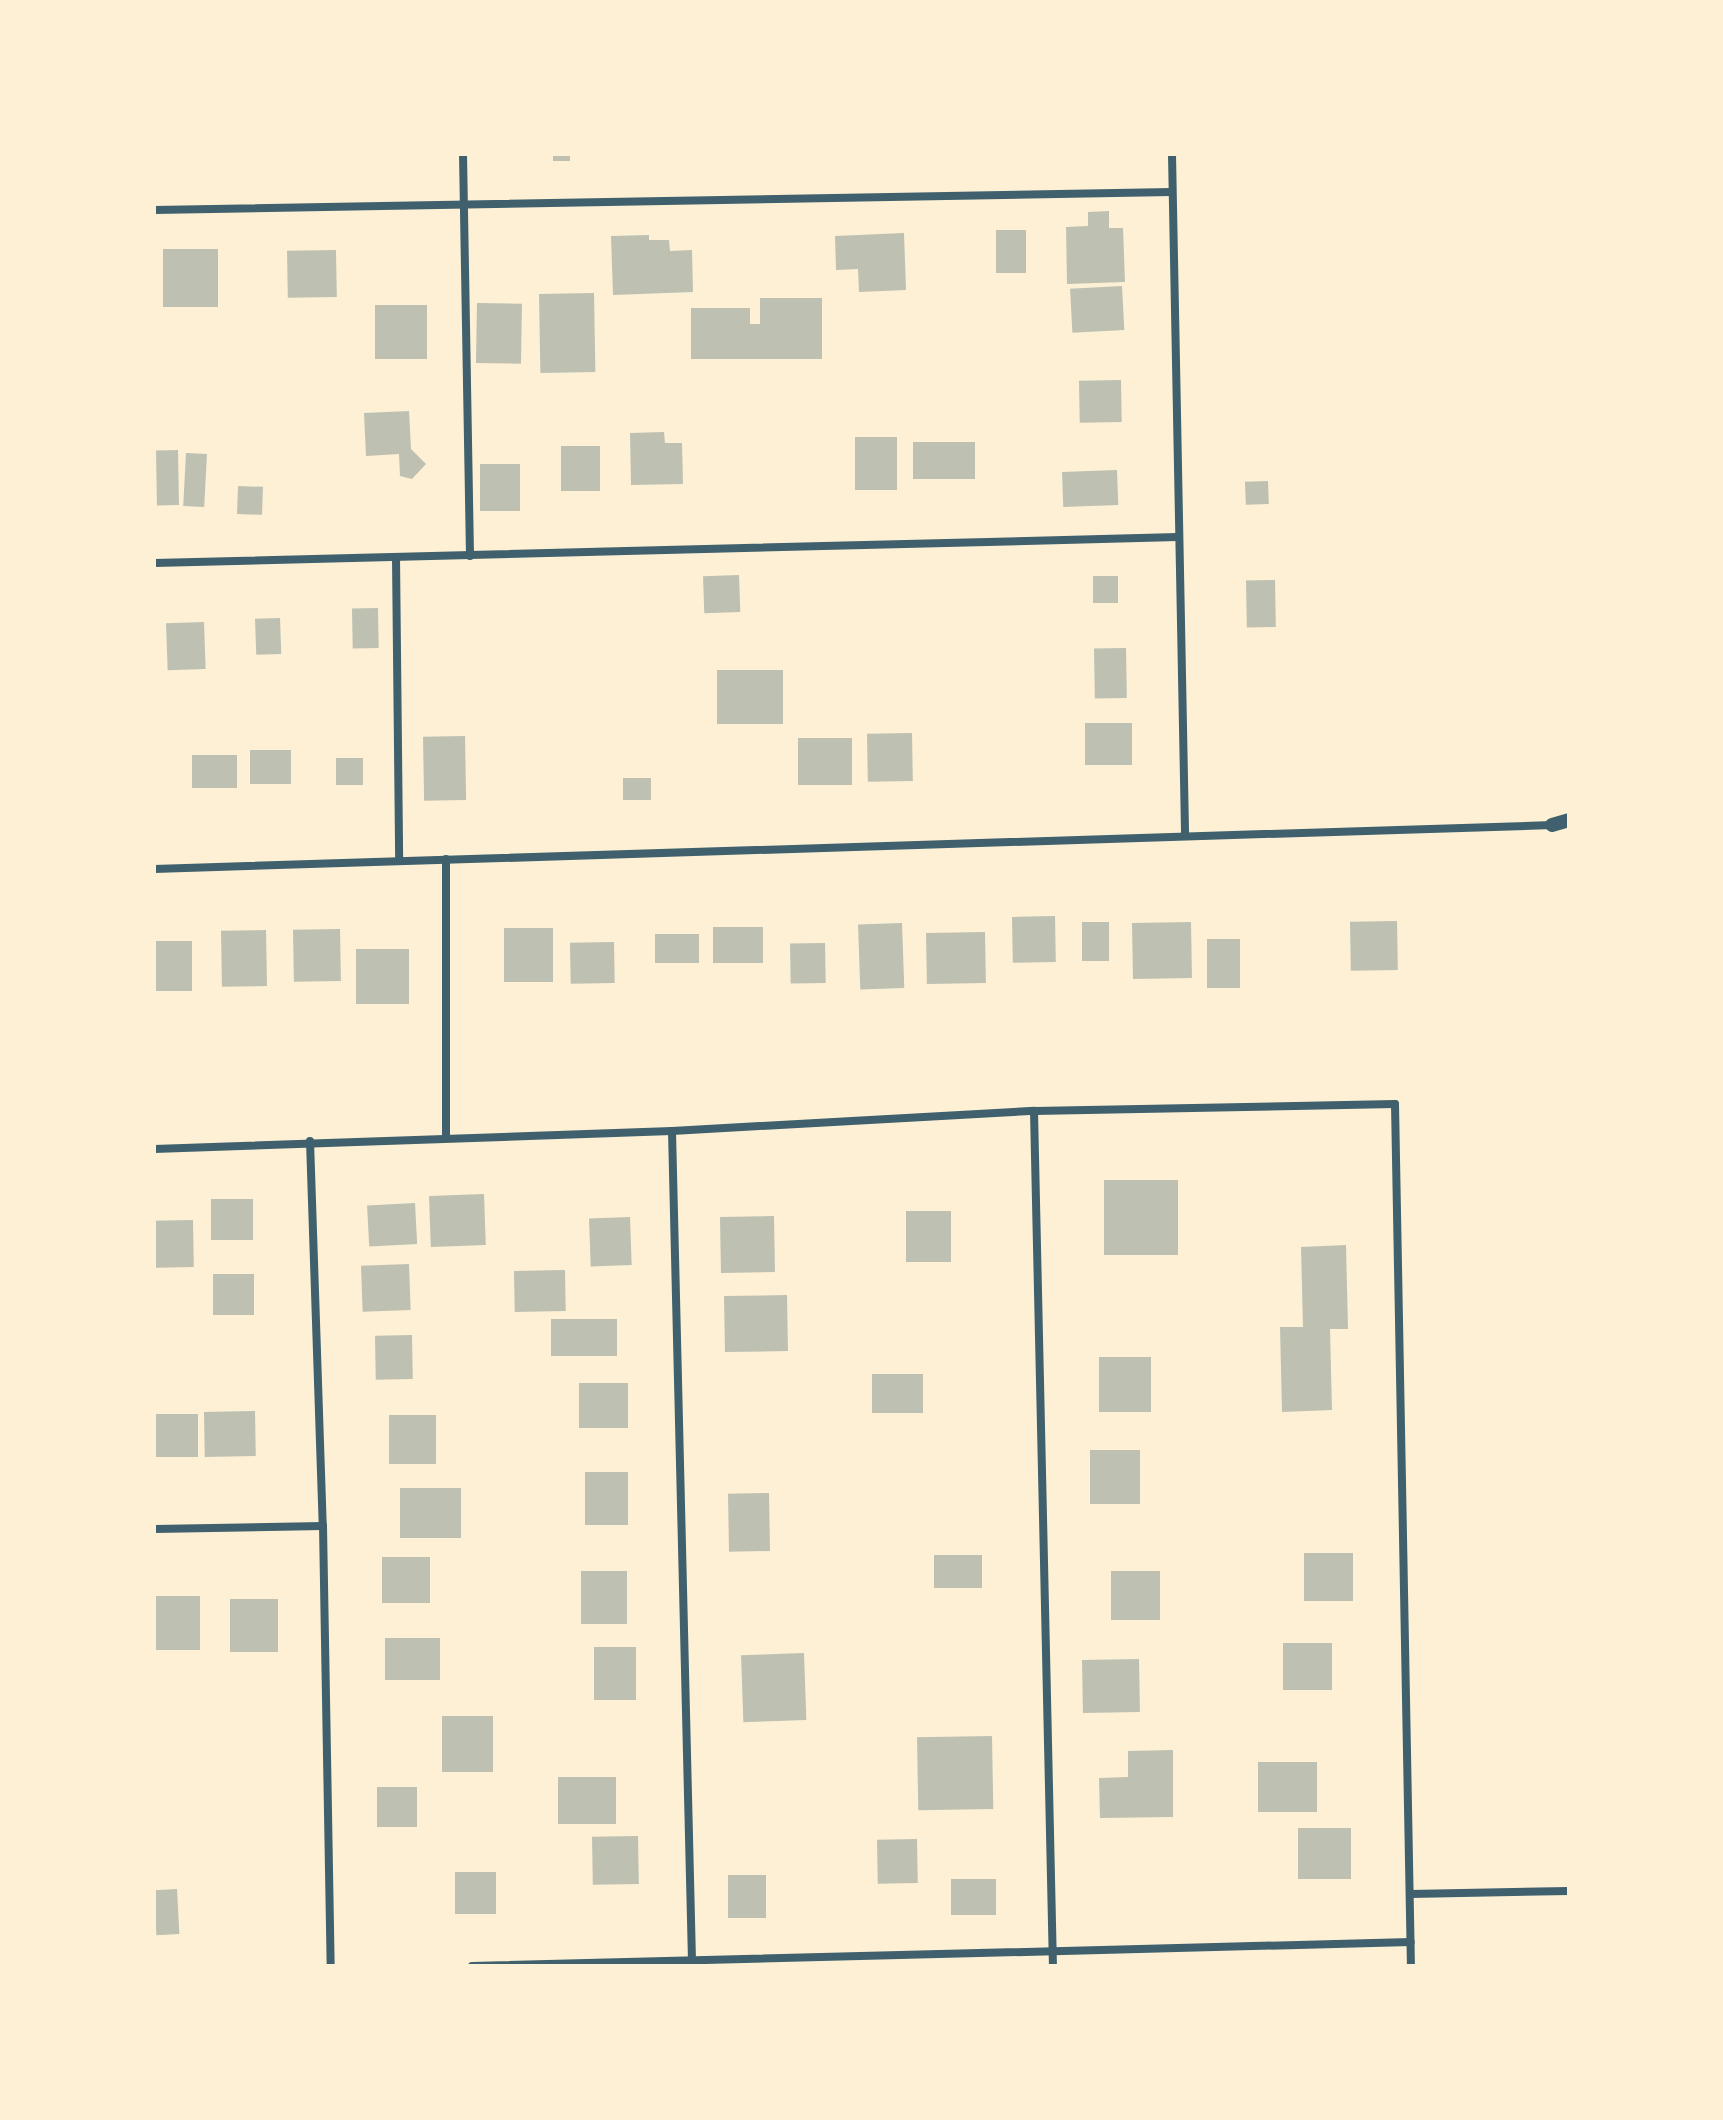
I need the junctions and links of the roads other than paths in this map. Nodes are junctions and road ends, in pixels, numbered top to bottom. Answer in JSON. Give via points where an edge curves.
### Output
{"nodes":[{"id":1,"x":463,"y":154,"type":"edge"},
{"id":2,"x":1172,"y":154,"type":"edge"},
{"id":3,"x":1172,"y":192,"type":"junction"},
{"id":4,"x":464,"y":204,"type":"junction"},
{"id":5,"x":154,"y":210,"type":"edge"},
{"id":6,"x":1178,"y":537,"type":"junction"},
{"id":7,"x":470,"y":556,"type":"junction"},
{"id":8,"x":396,"y":557,"type":"junction"},
{"id":9,"x":154,"y":563,"type":"edge"},
{"id":10,"x":1569,"y":824,"type":"edge"},
{"id":11,"x":1552,"y":825,"type":"joint"},
{"id":12,"x":1185,"y":834,"type":"junction"},
{"id":13,"x":446,"y":859,"type":"junction"},
{"id":14,"x":399,"y":860,"type":"junction"},
{"id":15,"x":154,"y":869,"type":"edge"},
{"id":16,"x":1034,"y":1111,"type":"junction"},
{"id":17,"x":672,"y":1131,"type":"junction"},
{"id":18,"x":446,"y":1136,"type":"junction"},
{"id":19,"x":310,"y":1141,"type":"junction"},
{"id":20,"x":154,"y":1149,"type":"edge"},
{"id":21,"x":323,"y":1526,"type":"junction"},
{"id":22,"x":154,"y":1529,"type":"edge"},
{"id":23,"x":1569,"y":1891,"type":"edge"},
{"id":24,"x":1410,"y":1894,"type":"junction"},
{"id":25,"x":1411,"y":1942,"type":"junction"},
{"id":26,"x":1052,"y":1949,"type":"junction"},
{"id":27,"x":692,"y":1960,"type":"junction"},
{"id":28,"x":540,"y":1965,"type":"edge"},
{"id":29,"x":331,"y":1966,"type":"edge"},
{"id":30,"x":472,"y":1966,"type":"edge"},
{"id":31,"x":1053,"y":1966,"type":"edge"},
{"id":32,"x":1411,"y":1966,"type":"edge"}],
"edges":[{"from":1,"to":4,"type":"street"},
{"from":2,"to":3,"type":"street"},
{"from":3,"to":4,"type":"street"},
{"from":3,"to":6,"type":"street"},
{"from":4,"to":5,"type":"street"},
{"from":4,"to":7,"type":"street"},
{"from":6,"to":7,"type":"street"},
{"from":6,"to":12,"type":"street"},
{"from":7,"to":8,"type":"street"},
{"from":8,"to":9,"type":"street"},
{"from":8,"to":14,"type":"street"},
{"from":10,"to":11,"type":"street"},
{"from":11,"to":12,"type":"street"},
{"from":12,"to":13,"type":"street"},
{"from":13,"to":14,"type":"street"},
{"from":13,"to":18,"type":"street"},
{"from":14,"to":15,"type":"street"},
{"from":16,"to":17,"type":"street"},
{"from":16,"to":24,"type":"street","via":[[1395,1104]]},
{"from":16,"to":26,"type":"street"},
{"from":17,"to":18,"type":"street"},
{"from":17,"to":27,"type":"street"},
{"from":18,"to":19,"type":"street"},
{"from":19,"to":20,"type":"street"},
{"from":19,"to":21,"type":"street"},
{"from":21,"to":22,"type":"street"},
{"from":21,"to":29,"type":"street"},
{"from":23,"to":24,"type":"street"},
{"from":24,"to":25,"type":"street"},
{"from":25,"to":26,"type":"street"},
{"from":25,"to":32,"type":"street"},
{"from":26,"to":27,"type":"street"},
{"from":26,"to":31,"type":"street"},
{"from":27,"to":28,"type":"street"},
{"from":28,"to":30,"type":"street"}]}
